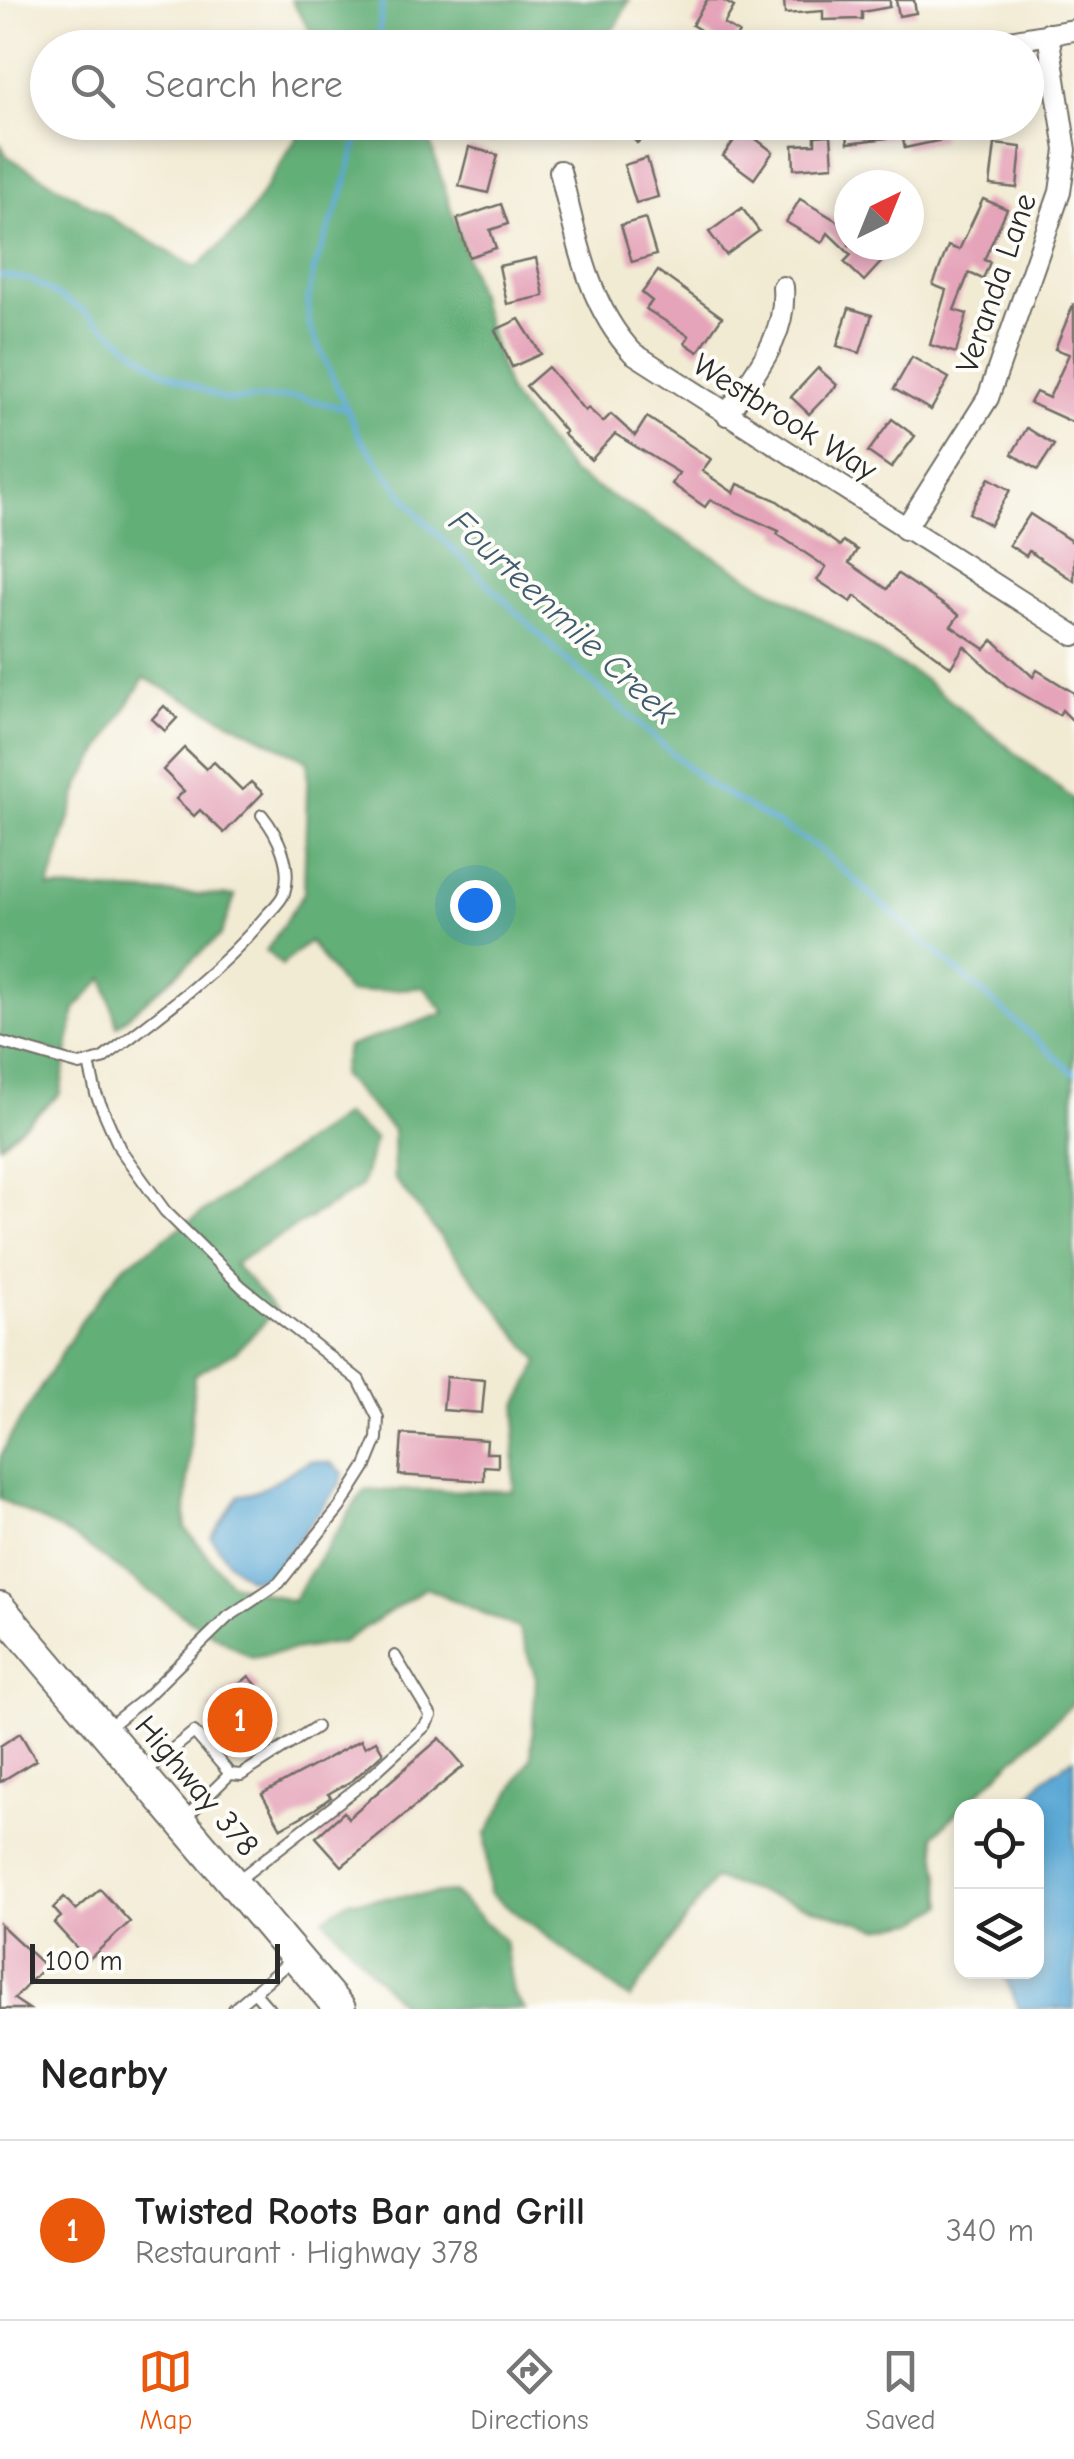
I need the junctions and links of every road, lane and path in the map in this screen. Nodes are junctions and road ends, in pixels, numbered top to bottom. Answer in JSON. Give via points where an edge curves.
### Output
{"nodes":[{"id":1,"x":1074,"y":30,"type":"edge"},
{"id":2,"x":1048,"y":34,"type":"junction"},
{"id":3,"x":1044,"y":35,"type":"edge"},
{"id":4,"x":560,"y":171,"type":"dead end"},
{"id":5,"x":783,"y":287,"type":"dead end"},
{"id":6,"x":727,"y":415,"type":"junction"},
{"id":7,"x":906,"y":529,"type":"junction"},
{"id":8,"x":1074,"y":636,"type":"edge"},
{"id":9,"x":262,"y":815,"type":"dead end"},
{"id":10,"x":0,"y":1042,"type":"edge"},
{"id":11,"x":89,"y":1063,"type":"junction"},
{"id":12,"x":0,"y":1608,"type":"edge"},
{"id":13,"x":395,"y":1656,"type":"dead end"},
{"id":14,"x":316,"y":1727,"type":"dead end"},
{"id":15,"x":104,"y":1730,"type":"junction"},
{"id":16,"x":230,"y":1774,"type":"junction"},
{"id":17,"x":140,"y":1775,"type":"junction"},
{"id":18,"x":181,"y":1822,"type":"junction"},
{"id":19,"x":234,"y":1884,"type":"junction"},
{"id":20,"x":296,"y":1957,"type":"junction"},
{"id":21,"x":254,"y":1992,"type":"junction"},
{"id":22,"x":234,"y":2009,"type":"edge"},
{"id":23,"x":268,"y":2009,"type":"edge"},
{"id":24,"x":340,"y":2009,"type":"edge"}],
"edges":[{"from":1,"to":2,"type":"street"},
{"from":2,"to":3,"type":"street"},
{"from":2,"to":7,"type":"street","name":"Veranda Lane","via":[[1065,139],[1060,192],[988,398]]},
{"from":4,"to":6,"type":"street","name":"Westbrook Way","via":[[592,286],[619,339]]},
{"from":5,"to":6,"type":"street","via":[[785,316],[778,334]]},
{"from":6,"to":7,"type":"street","name":"Westbrook Way"},
{"from":7,"to":8,"type":"street","name":"Westbrook Way"},
{"from":9,"to":11,"type":"lane","via":[[278,834],[284,894],[194,989]]},
{"from":10,"to":11,"type":"lane"},
{"from":11,"to":15,"type":"lane","via":[[120,1148],[165,1211],[242,1286],[359,1380],[378,1418],[378,1439],[366,1466],[279,1583],[228,1616]]},
{"from":12,"to":15,"type":"main road","name":"Highway 378"},
{"from":13,"to":19,"type":"lane","via":[[431,1716],[425,1726]]},
{"from":14,"to":16,"type":"lane","via":[[241,1775]]},
{"from":15,"to":17,"type":"main road","name":"Highway 378"},
{"from":16,"to":17,"type":"lane","via":[[194,1732]]},
{"from":16,"to":18,"type":"lane"},
{"from":17,"to":18,"type":"main road","name":"Highway 378"},
{"from":18,"to":19,"type":"main road","name":"Highway 378"},
{"from":19,"to":20,"type":"main road","name":"Highway 378"},
{"from":20,"to":21,"type":"lane"},
{"from":20,"to":24,"type":"main road","name":"Highway 378"},
{"from":21,"to":22,"type":"lane"},
{"from":21,"to":23,"type":"lane"}]}
